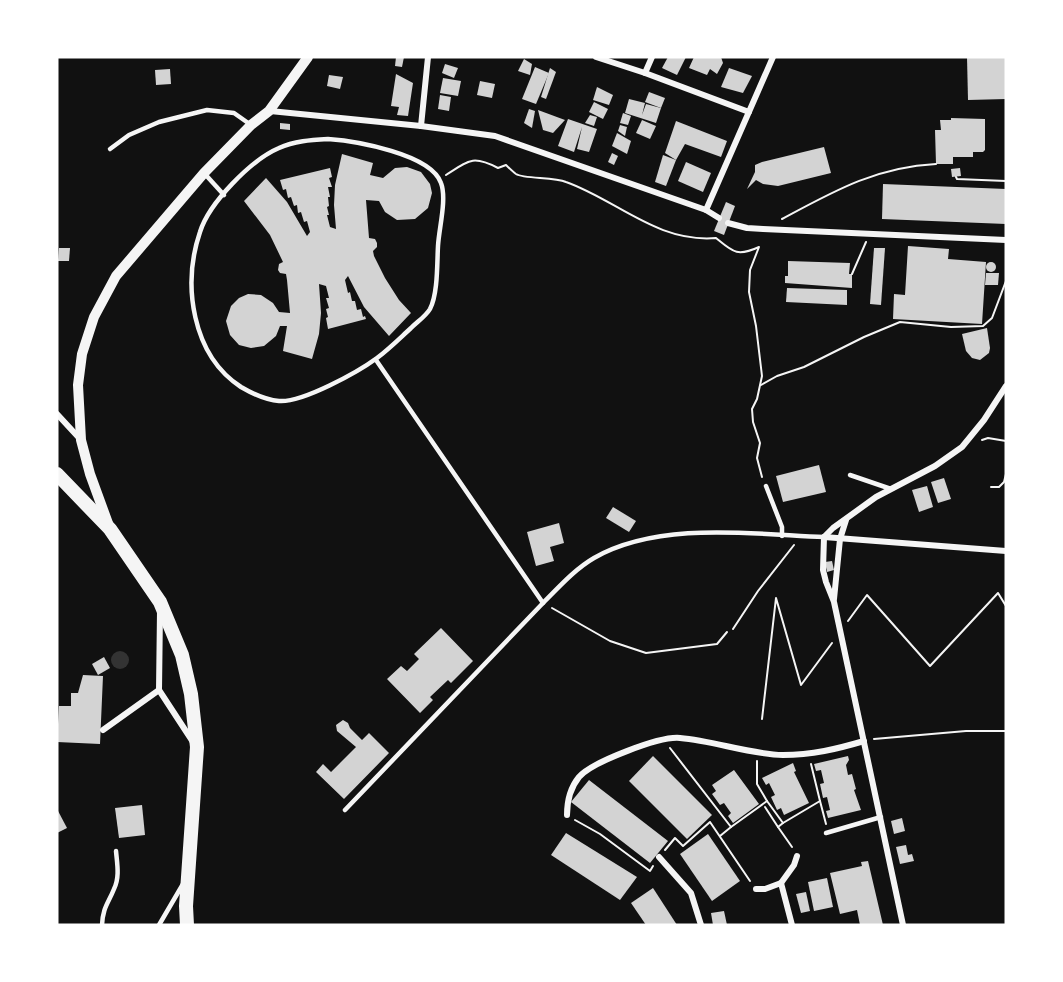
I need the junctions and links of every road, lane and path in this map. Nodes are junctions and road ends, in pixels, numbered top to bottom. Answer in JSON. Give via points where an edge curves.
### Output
{"nodes":[{"id":1,"x":308,"y":57,"type":"edge"},
{"id":2,"x":428,"y":57,"type":"edge"},
{"id":3,"x":596,"y":57,"type":"edge"},
{"id":4,"x":652,"y":57,"type":"edge"},
{"id":5,"x":773,"y":57,"type":"edge"},
{"id":6,"x":645,"y":73,"type":"junction"},
{"id":7,"x":269,"y":111,"type":"junction"},
{"id":8,"x":749,"y":112,"type":"junction"},
{"id":9,"x":251,"y":125,"type":"junction"},
{"id":10,"x":421,"y":126,"type":"junction"},
{"id":11,"x":110,"y":149,"type":"dead end"},
{"id":12,"x":936,"y":164,"type":"dead end"},
{"id":13,"x":204,"y":173,"type":"junction"},
{"id":14,"x":446,"y":175,"type":"dead end"},
{"id":15,"x":956,"y":177,"type":"dead end"},
{"id":16,"x":1006,"y":181,"type":"edge"},
{"id":17,"x":224,"y":195,"type":"junction"},
{"id":18,"x":706,"y":210,"type":"junction"},
{"id":19,"x":719,"y":218,"type":"dead end"},
{"id":20,"x":728,"y":222,"type":"dead end"},
{"id":21,"x":778,"y":222,"type":"dead end"},
{"id":22,"x":866,"y":240,"type":"dead end"},
{"id":23,"x":1006,"y":240,"type":"edge"},
{"id":24,"x":852,"y":274,"type":"dead end"},
{"id":25,"x":1006,"y":281,"type":"edge"},
{"id":26,"x":376,"y":360,"type":"junction"},
{"id":27,"x":762,"y":385,"type":"junction"},
{"id":28,"x":1006,"y":386,"type":"edge"},
{"id":29,"x":57,"y":414,"type":"edge"},
{"id":30,"x":81,"y":440,"type":"junction"},
{"id":31,"x":977,"y":441,"type":"dead end"},
{"id":32,"x":1006,"y":441,"type":"edge"},
{"id":33,"x":57,"y":474,"type":"edge"},
{"id":34,"x":1006,"y":474,"type":"edge"},
{"id":35,"x":850,"y":475,"type":"dead end"},
{"id":36,"x":766,"y":486,"type":"joint"},
{"id":37,"x":991,"y":487,"type":"dead end"},
{"id":38,"x":891,"y":489,"type":"junction"},
{"id":39,"x":846,"y":520,"type":"junction"},
{"id":40,"x":110,"y":529,"type":"junction"},
{"id":41,"x":782,"y":536,"type":"junction"},
{"id":42,"x":801,"y":536,"type":"junction"},
{"id":43,"x":824,"y":537,"type":"junction"},
{"id":44,"x":840,"y":539,"type":"junction"},
{"id":45,"x":1006,"y":551,"type":"edge"},
{"id":46,"x":160,"y":602,"type":"junction"},
{"id":47,"x":834,"y":602,"type":"junction"},
{"id":48,"x":543,"y":603,"type":"junction"},
{"id":49,"x":733,"y":629,"type":"dead end"},
{"id":50,"x":727,"y":632,"type":"dead end"},
{"id":51,"x":159,"y":690,"type":"junction"},
{"id":52,"x":103,"y":730,"type":"dead end"},
{"id":53,"x":1006,"y":731,"type":"edge"},
{"id":54,"x":884,"y":737,"type":"dead end"},
{"id":55,"x":864,"y":741,"type":"junction"},
{"id":56,"x":197,"y":747,"type":"junction"},
{"id":57,"x":670,"y":748,"type":"dead end"},
{"id":58,"x":758,"y":753,"type":"junction"},
{"id":59,"x":808,"y":754,"type":"junction"},
{"id":60,"x":767,"y":801,"type":"junction"},
{"id":61,"x":820,"y":801,"type":"junction"},
{"id":62,"x":765,"y":807,"type":"dead end"},
{"id":63,"x":345,"y":810,"type":"dead end"},
{"id":64,"x":567,"y":815,"type":"joint"},
{"id":65,"x":881,"y":817,"type":"junction"},
{"id":66,"x":783,"y":823,"type":"junction"},
{"id":67,"x":835,"y":823,"type":"dead end"},
{"id":68,"x":731,"y":827,"type":"junction"},
{"id":69,"x":778,"y":827,"type":"junction"},
{"id":70,"x":826,"y":833,"type":"dead end"},
{"id":71,"x":720,"y":836,"type":"junction"},
{"id":72,"x":116,"y":850,"type":"dead end"},
{"id":73,"x":797,"y":856,"type":"joint"},
{"id":74,"x":659,"y":857,"type":"junction"},
{"id":75,"x":188,"y":874,"type":"junction"},
{"id":76,"x":781,"y":883,"type":"junction"},
{"id":77,"x":756,"y":889,"type":"joint"},
{"id":78,"x":102,"y":925,"type":"edge"},
{"id":79,"x":159,"y":925,"type":"edge"},
{"id":80,"x":187,"y":925,"type":"edge"},
{"id":81,"x":701,"y":925,"type":"edge"},
{"id":82,"x":792,"y":925,"type":"edge"},
{"id":83,"x":903,"y":925,"type":"edge"}],
"edges":[{"from":1,"to":7,"type":"street"},
{"from":2,"to":10,"type":"street"},
{"from":3,"to":6,"type":"street"},
{"from":4,"to":6,"type":"street"},
{"from":5,"to":8,"type":"street"},
{"from":6,"to":8,"type":"street"},
{"from":7,"to":9,"type":"street"},
{"from":7,"to":10,"type":"street"},
{"from":8,"to":18,"type":"street"},
{"from":9,"to":11,"type":"lane","via":[[234,113],[207,110],[159,122],[129,135]]},
{"from":9,"to":13,"type":"street"},
{"from":10,"to":18,"type":"street","via":[[495,136]]},
{"from":12,"to":21,"type":"path","via":[[909,165],[847,184]]},
{"from":13,"to":17,"type":"lane"},
{"from":13,"to":30,"type":"street","via":[[116,276],[94,317],[82,354],[78,385]]},
{"from":14,"to":27,"type":"path","via":[[469,160],[498,168],[506,165],[517,176],[572,184],[659,230],[716,238],[737,253],[759,247],[750,270],[749,292]]},
{"from":15,"to":16,"type":"path"},
{"from":17,"to":26,"type":"lane","via":[[200,231],[192,275],[199,329],[223,372],[256,395],[292,401]]},
{"from":17,"to":26,"type":"lane","via":[[248,168],[269,153],[312,140],[351,142],[410,157],[432,169],[441,183],[443,200],[432,304]]},
{"from":18,"to":19,"type":"street"},
{"from":20,"to":23,"type":"street","via":[[747,228]]},
{"from":22,"to":24,"type":"path"},
{"from":25,"to":27,"type":"path","via":[[992,318],[983,326],[900,322]]},
{"from":26,"to":48,"type":"lane"},
{"from":27,"to":36,"type":"path","via":[[752,415],[760,443],[757,458]]},
{"from":28,"to":38,"type":"street","via":[[962,447]]},
{"from":29,"to":30,"type":"street"},
{"from":30,"to":40,"type":"street"},
{"from":31,"to":32,"type":"path"},
{"from":33,"to":40,"type":"main road"},
{"from":34,"to":37,"type":"path","via":[[999,487]]},
{"from":35,"to":38,"type":"lane"},
{"from":36,"to":41,"type":"lane"},
{"from":38,"to":39,"type":"street"},
{"from":39,"to":43,"type":"street"},
{"from":39,"to":44,"type":"street"},
{"from":40,"to":46,"type":"main road"},
{"from":41,"to":42,"type":"lane"},
{"from":41,"to":48,"type":"lane","via":[[671,534],[628,544],[594,558]]},
{"from":42,"to":43,"type":"lane"},
{"from":42,"to":49,"type":"path"},
{"from":43,"to":44,"type":"street"},
{"from":43,"to":47,"type":"street","via":[[823,570]]},
{"from":44,"to":45,"type":"street"},
{"from":44,"to":47,"type":"street"},
{"from":46,"to":51,"type":"street"},
{"from":46,"to":56,"type":"main road","via":[[182,655]]},
{"from":47,"to":55,"type":"street"},
{"from":48,"to":50,"type":"path","via":[[609,640],[646,653],[717,644]]},
{"from":48,"to":63,"type":"lane"},
{"from":51,"to":52,"type":"street"},
{"from":51,"to":56,"type":"street"},
{"from":53,"to":54,"type":"path"},
{"from":55,"to":59,"type":"street"},
{"from":55,"to":65,"type":"street"},
{"from":56,"to":75,"type":"main road"},
{"from":57,"to":68,"type":"path"},
{"from":58,"to":59,"type":"street"},
{"from":58,"to":60,"type":"path","via":[[757,784]]},
{"from":58,"to":64,"type":"street","via":[[678,738],[658,740],[588,769],[570,794]]},
{"from":59,"to":61,"type":"path"},
{"from":60,"to":66,"type":"path"},
{"from":60,"to":68,"type":"path"},
{"from":61,"to":66,"type":"path"},
{"from":61,"to":67,"type":"path","via":[[826,825]]},
{"from":62,"to":69,"type":"path"},
{"from":64,"to":74,"type":"path","via":[[650,871]]},
{"from":65,"to":70,"type":"lane"},
{"from":65,"to":83,"type":"street"},
{"from":66,"to":69,"type":"path"},
{"from":68,"to":71,"type":"path"},
{"from":69,"to":73,"type":"path"},
{"from":71,"to":74,"type":"path","via":[[710,822],[683,846],[675,838]]},
{"from":71,"to":77,"type":"path"},
{"from":72,"to":78,"type":"lane","via":[[117,879],[103,909]]},
{"from":73,"to":76,"type":"street"},
{"from":74,"to":81,"type":"street","via":[[691,893]]},
{"from":75,"to":79,"type":"lane"},
{"from":75,"to":80,"type":"main road"},
{"from":76,"to":77,"type":"street"},
{"from":76,"to":82,"type":"street"}]}
